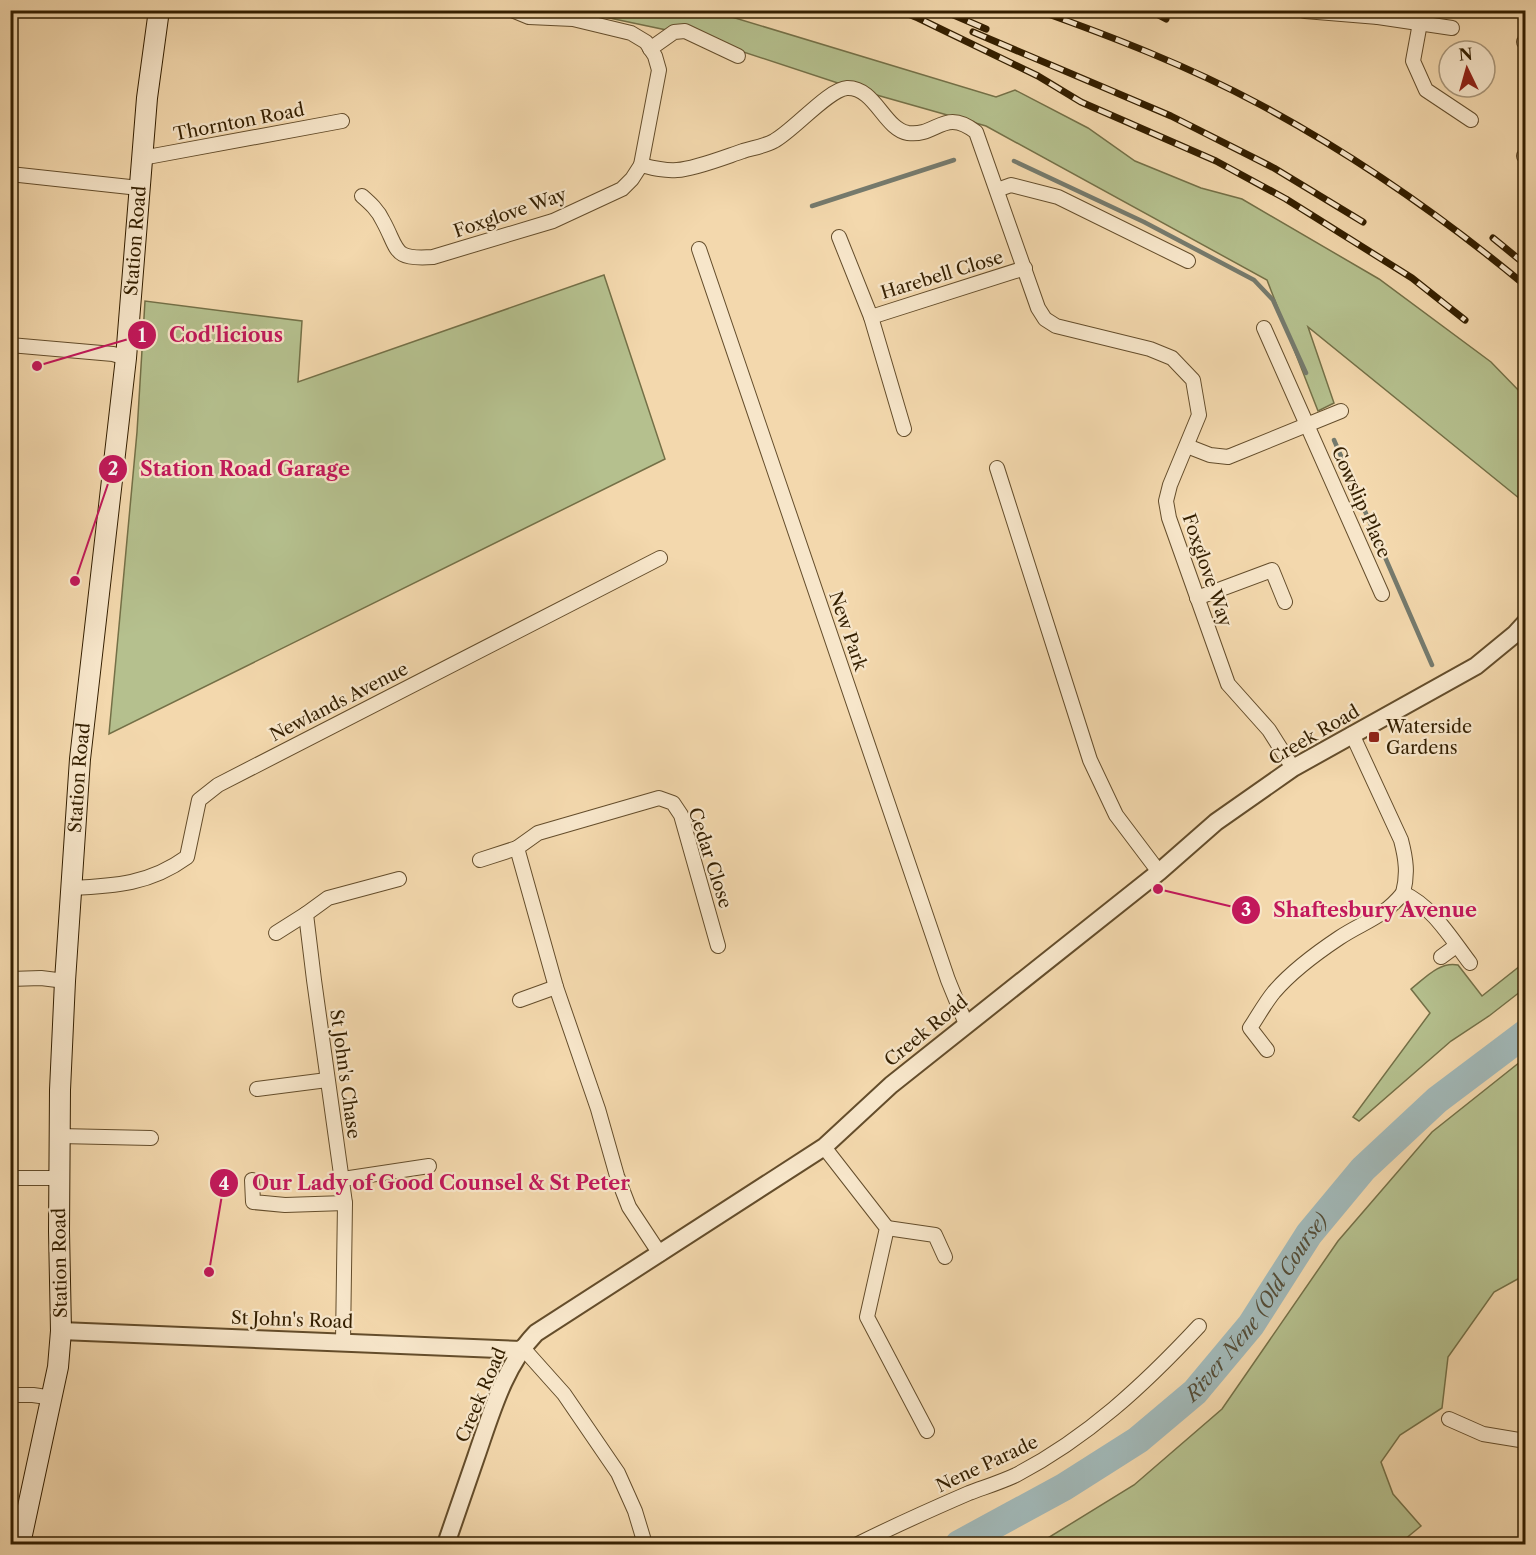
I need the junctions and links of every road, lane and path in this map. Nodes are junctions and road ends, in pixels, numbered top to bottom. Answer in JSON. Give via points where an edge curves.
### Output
{"nodes":[{"id":1,"x":159,"y":10,"type":"edge"},
{"id":2,"x":512,"y":10,"type":"edge"},
{"id":3,"x":1305,"y":11,"type":"edge"},
{"id":4,"x":1378,"y":14,"type":"edge"},
{"id":5,"x":1420,"y":23,"type":"junction"},
{"id":6,"x":1452,"y":28,"type":"dead end"},
{"id":7,"x":651,"y":49,"type":"junction"},
{"id":8,"x":738,"y":56,"type":"dead end"},
{"id":9,"x":1471,"y":120,"type":"dead end"},
{"id":10,"x":342,"y":121,"type":"dead end"},
{"id":11,"x":142,"y":158,"type":"junction"},
{"id":12,"x":641,"y":165,"type":"junction"},
{"id":13,"x":10,"y":174,"type":"edge"},
{"id":14,"x":139,"y":188,"type":"junction"},
{"id":15,"x":997,"y":190,"type":"junction"},
{"id":16,"x":362,"y":196,"type":"dead end"},
{"id":17,"x":839,"y":237,"type":"dead end"},
{"id":18,"x":699,"y":249,"type":"dead end"},
{"id":19,"x":1188,"y":261,"type":"dead end"},
{"id":20,"x":1025,"y":268,"type":"junction"},
{"id":21,"x":871,"y":317,"type":"junction"},
{"id":22,"x":1264,"y":328,"type":"dead end"},
{"id":23,"x":10,"y":345,"type":"edge"},
{"id":24,"x":126,"y":358,"type":"junction"},
{"id":25,"x":1341,"y":411,"type":"dead end"},
{"id":26,"x":1307,"y":424,"type":"junction"},
{"id":27,"x":904,"y":429,"type":"dead end"},
{"id":28,"x":1187,"y":446,"type":"junction"},
{"id":29,"x":997,"y":468,"type":"dead end"},
{"id":30,"x":660,"y":558,"type":"dead end"},
{"id":31,"x":1382,"y":594,"type":"dead end"},
{"id":32,"x":1197,"y":598,"type":"junction"},
{"id":33,"x":1285,"y":602,"type":"dead end"},
{"id":34,"x":1526,"y":622,"type":"edge"},
{"id":35,"x":1352,"y":734,"type":"junction"},
{"id":36,"x":1293,"y":768,"type":"junction"},
{"id":37,"x":517,"y":848,"type":"junction"},
{"id":38,"x":480,"y":860,"type":"dead end"},
{"id":39,"x":1159,"y":872,"type":"junction"},
{"id":40,"x":399,"y":879,"type":"dead end"},
{"id":41,"x":71,"y":888,"type":"junction"},
{"id":42,"x":1403,"y":893,"type":"junction"},
{"id":43,"x":306,"y":914,"type":"junction"},
{"id":44,"x":276,"y":933,"type":"dead end"},
{"id":45,"x":718,"y":946,"type":"dead end"},
{"id":46,"x":1456,"y":946,"type":"junction"},
{"id":47,"x":1441,"y":957,"type":"dead end"},
{"id":48,"x":1470,"y":963,"type":"dead end"},
{"id":49,"x":10,"y":979,"type":"edge"},
{"id":50,"x":65,"y":981,"type":"junction"},
{"id":51,"x":556,"y":987,"type":"junction"},
{"id":52,"x":520,"y":1000,"type":"dead end"},
{"id":53,"x":966,"y":1024,"type":"junction"},
{"id":54,"x":1267,"y":1050,"type":"dead end"},
{"id":55,"x":327,"y":1080,"type":"junction"},
{"id":56,"x":257,"y":1089,"type":"dead end"},
{"id":57,"x":59,"y":1136,"type":"junction"},
{"id":58,"x":151,"y":1138,"type":"dead end"},
{"id":59,"x":824,"y":1147,"type":"junction"},
{"id":60,"x":429,"y":1166,"type":"dead end"},
{"id":61,"x":10,"y":1178,"type":"edge"},
{"id":62,"x":59,"y":1178,"type":"junction"},
{"id":63,"x":252,"y":1179,"type":"dead end"},
{"id":64,"x":343,"y":1179,"type":"junction"},
{"id":65,"x":345,"y":1203,"type":"junction"},
{"id":66,"x":887,"y":1228,"type":"junction"},
{"id":67,"x":660,"y":1254,"type":"junction"},
{"id":68,"x":945,"y":1257,"type":"dead end"},
{"id":69,"x":1199,"y":1326,"type":"dead end"},
{"id":70,"x":61,"y":1331,"type":"junction"},
{"id":71,"x":343,"y":1341,"type":"junction"},
{"id":72,"x":522,"y":1348,"type":"junction"},
{"id":73,"x":10,"y":1395,"type":"edge"},
{"id":74,"x":52,"y":1398,"type":"junction"},
{"id":75,"x":1449,"y":1419,"type":"dead end"},
{"id":76,"x":927,"y":1431,"type":"dead end"},
{"id":77,"x":1526,"y":1441,"type":"edge"},
{"id":78,"x":20,"y":1545,"type":"edge"},
{"id":79,"x":446,"y":1545,"type":"edge"},
{"id":80,"x":645,"y":1545,"type":"edge"},
{"id":81,"x":858,"y":1545,"type":"edge"}],
"edges":[{"from":1,"to":11,"type":"main road","name":"Station Road"},
{"from":2,"to":7,"type":"street","via":[[529,17],[573,19],[631,33]]},
{"from":3,"to":4,"type":"street"},
{"from":4,"to":5,"type":"street"},
{"from":5,"to":6,"type":"street"},
{"from":5,"to":9,"type":"street","via":[[1413,61],[1426,90]]},
{"from":7,"to":8,"type":"street","via":[[674,32],[685,31]]},
{"from":7,"to":12,"type":"street","via":[[659,70]]},
{"from":10,"to":11,"type":"street","name":"Thornton Road"},
{"from":11,"to":14,"type":"main road","name":"Station Road"},
{"from":12,"to":15,"type":"street","name":"Foxglove Way","via":[[680,170],[773,142],[835,91],[847,88],[859,90],[871,99],[906,133],[918,133],[952,121],[964,123],[976,132]]},
{"from":12,"to":16,"type":"street","name":"Foxglove Way","via":[[622,189],[553,221],[433,258],[403,255],[394,248],[375,207]]},
{"from":13,"to":14,"type":"street"},
{"from":14,"to":24,"type":"main road","name":"Station Road"},
{"from":15,"to":19,"type":"street","via":[[1011,185],[1058,197]]},
{"from":15,"to":20,"type":"street","name":"Foxglove Way"},
{"from":17,"to":21,"type":"street","name":"Harebell Close"},
{"from":18,"to":53,"type":"street","name":"New Park"},
{"from":20,"to":21,"type":"street","name":"Harebell Close"},
{"from":20,"to":28,"type":"street","name":"Foxglove Way","via":[[1045,319],[1056,326],[1172,358],[1193,380],[1199,415]]},
{"from":21,"to":27,"type":"street","name":"Harebell Close"},
{"from":22,"to":26,"type":"street","name":"Cowslip Place"},
{"from":23,"to":24,"type":"street"},
{"from":24,"to":41,"type":"main road","name":"Station Road","via":[[80,759]]},
{"from":25,"to":26,"type":"street"},
{"from":26,"to":28,"type":"street","via":[[1228,457]]},
{"from":26,"to":31,"type":"street","name":"Cowslip Place"},
{"from":28,"to":32,"type":"street","name":"Foxglove Way","via":[[1166,501]]},
{"from":29,"to":39,"type":"street","via":[[1090,760],[1116,815]]},
{"from":30,"to":41,"type":"street","name":"Newlands Avenue","via":[[218,784],[199,800],[188,856],[171,869],[118,886]]},
{"from":32,"to":33,"type":"street","via":[[1272,570]]},
{"from":32,"to":36,"type":"street","name":"Foxglove Way","via":[[1228,684],[1269,730]]},
{"from":34,"to":35,"type":"street","name":"Creek Road","via":[[1476,666]]},
{"from":35,"to":36,"type":"street","name":"Creek Road"},
{"from":35,"to":42,"type":"street","via":[[1401,840],[1407,877]]},
{"from":36,"to":39,"type":"street","name":"Creek Road","via":[[1216,822]]},
{"from":37,"to":38,"type":"street","name":"Cedar Close"},
{"from":37,"to":45,"type":"street","name":"Cedar Close","via":[[538,833],[627,806],[659,798],[673,803],[681,815]]},
{"from":37,"to":51,"type":"street"},
{"from":39,"to":53,"type":"street","name":"Creek Road"},
{"from":40,"to":43,"type":"street","via":[[328,898]]},
{"from":41,"to":50,"type":"main road","name":"Station Road"},
{"from":42,"to":46,"type":"street","via":[[1426,907]]},
{"from":42,"to":54,"type":"street","via":[[1393,906],[1309,959],[1273,993],[1250,1028]]},
{"from":43,"to":44,"type":"street"},
{"from":43,"to":55,"type":"street","name":"St John's Chase"},
{"from":46,"to":47,"type":"street"},
{"from":46,"to":48,"type":"street"},
{"from":49,"to":50,"type":"street"},
{"from":50,"to":57,"type":"main road","name":"Station Road"},
{"from":51,"to":52,"type":"street"},
{"from":51,"to":67,"type":"street","via":[[629,1207]]},
{"from":53,"to":59,"type":"street","name":"Creek Road"},
{"from":55,"to":56,"type":"street"},
{"from":55,"to":64,"type":"street","name":"St John's Chase"},
{"from":57,"to":58,"type":"street"},
{"from":57,"to":62,"type":"main road","name":"Station Road"},
{"from":59,"to":66,"type":"street"},
{"from":59,"to":67,"type":"street","name":"Creek Road"},
{"from":60,"to":64,"type":"street"},
{"from":61,"to":62,"type":"street"},
{"from":62,"to":70,"type":"main road","name":"Station Road"},
{"from":63,"to":65,"type":"street","via":[[253,1202]]},
{"from":64,"to":65,"type":"street","name":"St John's Chase"},
{"from":65,"to":71,"type":"street","name":"St John's Chase"},
{"from":66,"to":68,"type":"street","via":[[935,1235]]},
{"from":66,"to":76,"type":"street","via":[[867,1317]]},
{"from":67,"to":72,"type":"street","name":"Creek Road","via":[[550,1323]]},
{"from":69,"to":81,"type":"street","name":"Nene Parade","via":[[1157,1371],[1069,1444],[1014,1476],[908,1519]]},
{"from":70,"to":71,"type":"street","name":"St John's Road"},
{"from":70,"to":74,"type":"main road","name":"Station Road"},
{"from":71,"to":72,"type":"street","name":"St John's Road"},
{"from":72,"to":79,"type":"street","name":"Creek Road","via":[[487,1423]]},
{"from":72,"to":80,"type":"street","via":[[564,1394],[618,1473]]},
{"from":73,"to":74,"type":"street"},
{"from":74,"to":78,"type":"main road","name":"Station Road"},
{"from":75,"to":77,"type":"street","via":[[1483,1434]]}]}
